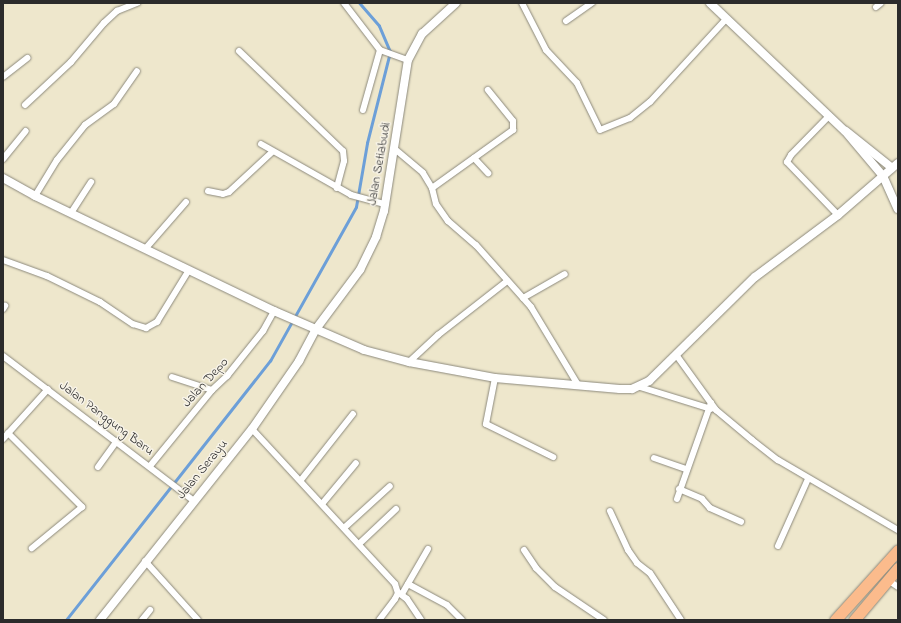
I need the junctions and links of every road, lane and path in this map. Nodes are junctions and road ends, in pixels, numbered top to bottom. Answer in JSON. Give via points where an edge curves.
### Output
{"nodes":[{"id":1,"x":137,"y":3,"type":"edge"},
{"id":2,"x":344,"y":3,"type":"edge"},
{"id":3,"x":456,"y":3,"type":"edge"},
{"id":4,"x":522,"y":3,"type":"edge"},
{"id":5,"x":592,"y":3,"type":"edge"},
{"id":6,"x":711,"y":3,"type":"edge"},
{"id":7,"x":726,"y":19,"type":"junction"},
{"id":8,"x":566,"y":21,"type":"dead end"},
{"id":9,"x":238,"y":50,"type":"dead end"},
{"id":10,"x":382,"y":51,"type":"junction"},
{"id":11,"x":28,"y":58,"type":"dead end"},
{"id":12,"x":408,"y":60,"type":"junction"},
{"id":13,"x":137,"y":71,"type":"dead end"},
{"id":14,"x":3,"y":77,"type":"edge"},
{"id":15,"x":488,"y":90,"type":"dead end"},
{"id":16,"x":24,"y":105,"type":"dead end"},
{"id":17,"x":363,"y":110,"type":"dead end"},
{"id":18,"x":829,"y":116,"type":"junction"},
{"id":19,"x":26,"y":131,"type":"dead end"},
{"id":20,"x":845,"y":131,"type":"junction"},
{"id":21,"x":262,"y":144,"type":"dead end"},
{"id":22,"x":396,"y":150,"type":"junction"},
{"id":23,"x":272,"y":152,"type":"junction"},
{"id":24,"x":474,"y":158,"type":"junction"},
{"id":25,"x":3,"y":159,"type":"edge"},
{"id":26,"x":896,"y":168,"type":"edge"},
{"id":27,"x":488,"y":173,"type":"dead end"},
{"id":28,"x":883,"y":176,"type":"junction"},
{"id":29,"x":3,"y":178,"type":"edge"},
{"id":30,"x":91,"y":182,"type":"dead end"},
{"id":31,"x":337,"y":188,"type":"junction"},
{"id":32,"x":432,"y":188,"type":"junction"},
{"id":33,"x":208,"y":191,"type":"dead end"},
{"id":34,"x":35,"y":196,"type":"junction"},
{"id":35,"x":186,"y":202,"type":"dead end"},
{"id":36,"x":386,"y":204,"type":"junction"},
{"id":37,"x":898,"y":209,"type":"edge"},
{"id":38,"x":71,"y":213,"type":"junction"},
{"id":39,"x":838,"y":215,"type":"junction"},
{"id":40,"x":146,"y":248,"type":"junction"},
{"id":41,"x":3,"y":260,"type":"edge"},
{"id":42,"x":190,"y":270,"type":"junction"},
{"id":43,"x":565,"y":274,"type":"dead end"},
{"id":44,"x":507,"y":281,"type":"junction"},
{"id":45,"x":523,"y":298,"type":"junction"},
{"id":46,"x":274,"y":311,"type":"junction"},
{"id":47,"x":316,"y":329,"type":"junction"},
{"id":48,"x":3,"y":356,"type":"edge"},
{"id":49,"x":677,"y":356,"type":"junction"},
{"id":50,"x":409,"y":362,"type":"junction"},
{"id":51,"x":172,"y":377,"type":"dead end"},
{"id":52,"x":495,"y":378,"type":"junction"},
{"id":53,"x":578,"y":385,"type":"junction"},
{"id":54,"x":640,"y":387,"type":"junction"},
{"id":55,"x":48,"y":389,"type":"junction"},
{"id":56,"x":212,"y":390,"type":"junction"},
{"id":57,"x":710,"y":405,"type":"junction"},
{"id":58,"x":352,"y":414,"type":"dead end"},
{"id":59,"x":252,"y":429,"type":"junction"},
{"id":60,"x":8,"y":433,"type":"junction"},
{"id":61,"x":3,"y":439,"type":"edge"},
{"id":62,"x":117,"y":441,"type":"junction"},
{"id":63,"x":553,"y":457,"type":"dead end"},
{"id":64,"x":654,"y":458,"type":"dead end"},
{"id":65,"x":356,"y":463,"type":"dead end"},
{"id":66,"x":150,"y":466,"type":"junction"},
{"id":67,"x":98,"y":467,"type":"dead end"},
{"id":68,"x":686,"y":469,"type":"junction"},
{"id":69,"x":808,"y":479,"type":"junction"},
{"id":70,"x":301,"y":480,"type":"junction"},
{"id":71,"x":390,"y":486,"type":"dead end"},
{"id":72,"x":679,"y":489,"type":"junction"},
{"id":73,"x":676,"y":499,"type":"dead end"},
{"id":74,"x":194,"y":501,"type":"junction"},
{"id":75,"x":322,"y":504,"type":"junction"},
{"id":76,"x":396,"y":509,"type":"dead end"},
{"id":77,"x":610,"y":511,"type":"dead end"},
{"id":78,"x":741,"y":522,"type":"dead end"},
{"id":79,"x":344,"y":528,"type":"junction"},
{"id":80,"x":898,"y":530,"type":"edge"},
{"id":81,"x":359,"y":544,"type":"junction"},
{"id":82,"x":778,"y":546,"type":"dead end"},
{"id":83,"x":32,"y":548,"type":"dead end"},
{"id":84,"x":428,"y":549,"type":"dead end"},
{"id":85,"x":524,"y":550,"type":"dead end"},
{"id":86,"x":898,"y":550,"type":"edge"},
{"id":87,"x":146,"y":561,"type":"junction"},
{"id":88,"x":898,"y":568,"type":"edge"},
{"id":89,"x":888,"y":580,"type":"junction"},
{"id":90,"x":408,"y":584,"type":"junction"},
{"id":91,"x":898,"y":587,"type":"edge"},
{"id":92,"x":400,"y":593,"type":"junction"},
{"id":93,"x":150,"y":610,"type":"dead end"},
{"id":94,"x":100,"y":620,"type":"edge"},
{"id":95,"x":142,"y":620,"type":"edge"},
{"id":96,"x":198,"y":620,"type":"edge"},
{"id":97,"x":379,"y":620,"type":"edge"},
{"id":98,"x":421,"y":620,"type":"edge"},
{"id":99,"x":462,"y":620,"type":"edge"},
{"id":100,"x":604,"y":620,"type":"edge"},
{"id":101,"x":681,"y":620,"type":"edge"},
{"id":102,"x":835,"y":620,"type":"edge"},
{"id":103,"x":854,"y":620,"type":"edge"}],
"edges":[{"from":1,"to":16,"type":"street","via":[[117,11],[71,62]]},
{"from":2,"to":10,"type":"street"},
{"from":3,"to":12,"type":"street","name":"Jalan Setiabudi","via":[[422,34]]},
{"from":4,"to":7,"type":"street","via":[[546,50],[577,83],[600,130],[630,118],[650,102]]},
{"from":5,"to":8,"type":"street"},
{"from":6,"to":7,"type":"street"},
{"from":7,"to":18,"type":"street"},
{"from":9,"to":31,"type":"street","via":[[343,151],[344,161]]},
{"from":10,"to":12,"type":"street"},
{"from":10,"to":17,"type":"street"},
{"from":11,"to":14,"type":"street"},
{"from":12,"to":22,"type":"street","name":"Jalan Setiabudi"},
{"from":13,"to":34,"type":"street","via":[[114,104],[83,127]]},
{"from":15,"to":24,"type":"street","via":[[513,121],[514,126],[506,136]]},
{"from":18,"to":20,"type":"street"},
{"from":18,"to":39,"type":"street","via":[[790,155],[787,162]]},
{"from":19,"to":25,"type":"street"},
{"from":20,"to":26,"type":"street"},
{"from":20,"to":28,"type":"street"},
{"from":21,"to":23,"type":"street"},
{"from":22,"to":32,"type":"street","via":[[423,174]]},
{"from":22,"to":36,"type":"street","name":"Jalan Setiabudi"},
{"from":23,"to":31,"type":"street"},
{"from":23,"to":33,"type":"street","via":[[228,192],[223,194]]},
{"from":24,"to":27,"type":"street"},
{"from":24,"to":32,"type":"street"},
{"from":26,"to":28,"type":"street"},
{"from":28,"to":37,"type":"street"},
{"from":28,"to":39,"type":"street"},
{"from":29,"to":34,"type":"street"},
{"from":30,"to":38,"type":"street"},
{"from":31,"to":36,"type":"street","via":[[364,200]]},
{"from":32,"to":44,"type":"street","via":[[436,204],[443,215],[476,245]]},
{"from":34,"to":38,"type":"street"},
{"from":35,"to":40,"type":"street"},
{"from":36,"to":47,"type":"street","name":"Jalan Setiabudi","via":[[376,237],[363,264]]},
{"from":38,"to":40,"type":"street"},
{"from":39,"to":49,"type":"street","via":[[756,277]]},
{"from":40,"to":42,"type":"street"},
{"from":41,"to":42,"type":"street","via":[[54,280],[105,305],[133,324],[146,328],[157,322]]},
{"from":42,"to":46,"type":"street"},
{"from":43,"to":45,"type":"street"},
{"from":44,"to":45,"type":"street"},
{"from":44,"to":50,"type":"street","via":[[438,335]]},
{"from":45,"to":53,"type":"street","via":[[543,324]]},
{"from":46,"to":47,"type":"street"},
{"from":46,"to":56,"type":"street","name":"Jalan Depo","via":[[263,331],[227,376]]},
{"from":47,"to":50,"type":"street","via":[[364,350]]},
{"from":47,"to":59,"type":"street","name":"Jalan Serayu","via":[[299,361]]},
{"from":48,"to":55,"type":"street","name":"Jalan Panggung Baru"},
{"from":49,"to":54,"type":"street"},
{"from":49,"to":57,"type":"street"},
{"from":50,"to":52,"type":"street"},
{"from":51,"to":56,"type":"street"},
{"from":52,"to":53,"type":"street"},
{"from":52,"to":63,"type":"street","via":[[486,424]]},
{"from":53,"to":54,"type":"street","via":[[620,389]]},
{"from":54,"to":57,"type":"street"},
{"from":55,"to":60,"type":"street"},
{"from":55,"to":62,"type":"street","name":"Jalan Panggung Baru"},
{"from":56,"to":66,"type":"street","name":"Jalan Depo"},
{"from":57,"to":68,"type":"street"},
{"from":57,"to":69,"type":"street","via":[[778,460]]},
{"from":58,"to":70,"type":"street"},
{"from":59,"to":70,"type":"street"},
{"from":59,"to":74,"type":"street","name":"Jalan Serayu"},
{"from":60,"to":61,"type":"street"},
{"from":60,"to":83,"type":"street","via":[[82,507]]},
{"from":62,"to":66,"type":"street","name":"Jalan Panggung Baru"},
{"from":62,"to":67,"type":"street"},
{"from":64,"to":68,"type":"street"},
{"from":65,"to":75,"type":"street"},
{"from":66,"to":74,"type":"street","name":"Jalan Panggung Baru"},
{"from":68,"to":72,"type":"street"},
{"from":69,"to":80,"type":"street"},
{"from":69,"to":82,"type":"street"},
{"from":70,"to":75,"type":"street"},
{"from":71,"to":79,"type":"street"},
{"from":72,"to":73,"type":"street"},
{"from":72,"to":78,"type":"street","via":[[702,499],[710,508]]},
{"from":74,"to":87,"type":"street","name":"Jalan Serayu"},
{"from":75,"to":79,"type":"street"},
{"from":76,"to":81,"type":"street"},
{"from":77,"to":101,"type":"street","via":[[628,550],[637,563],[650,573]]},
{"from":79,"to":81,"type":"street"},
{"from":81,"to":92,"type":"street"},
{"from":84,"to":90,"type":"street"},
{"from":85,"to":100,"type":"street","via":[[536,568],[555,587]]},
{"from":86,"to":102,"type":"highway"},
{"from":87,"to":94,"type":"street","name":"Jalan Serayu"},
{"from":87,"to":96,"type":"street"},
{"from":88,"to":89,"type":"highway"},
{"from":89,"to":91,"type":"street"},
{"from":89,"to":103,"type":"highway"},
{"from":90,"to":92,"type":"street"},
{"from":90,"to":99,"type":"street","via":[[447,605]]},
{"from":92,"to":97,"type":"street"},
{"from":92,"to":98,"type":"street"},
{"from":93,"to":95,"type":"street"}]}
